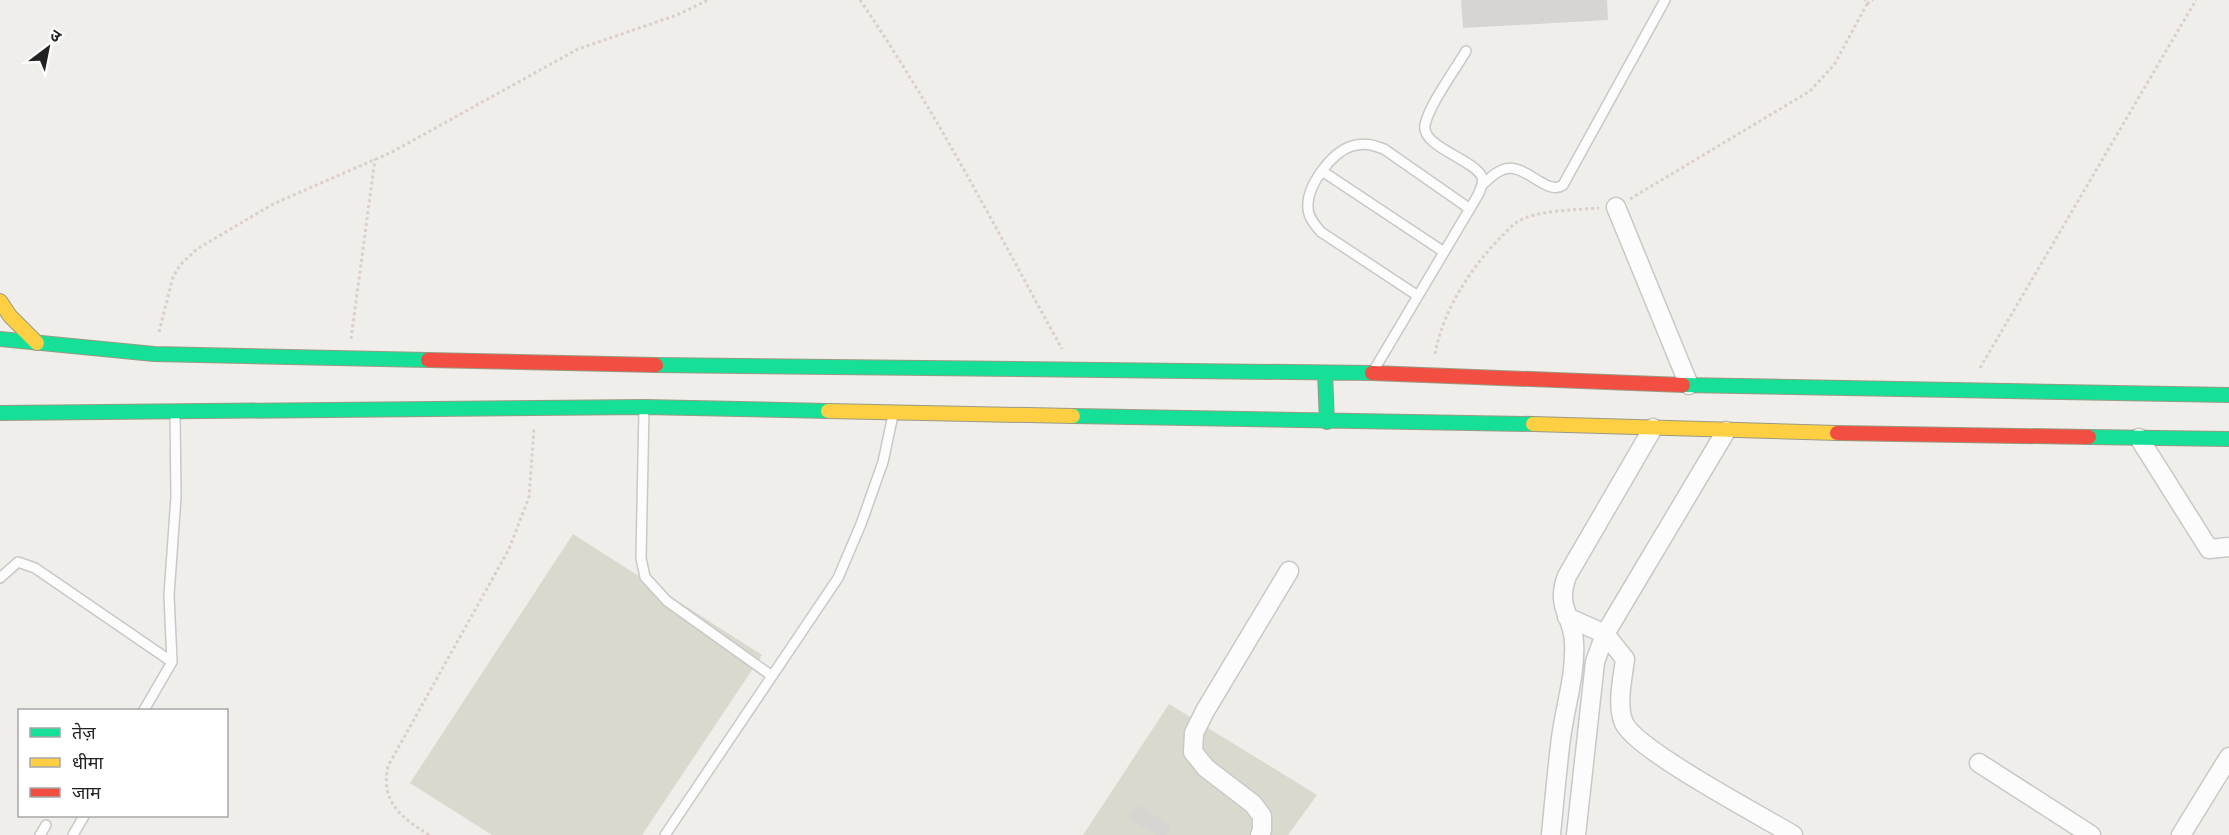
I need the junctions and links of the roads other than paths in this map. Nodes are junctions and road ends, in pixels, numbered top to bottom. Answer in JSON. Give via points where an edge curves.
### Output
{"nodes":[{"id":1,"x":1665,"y":0,"type":"edge"},
{"id":2,"x":1466,"y":51,"type":"dead end"},
{"id":3,"x":1322,"y":171,"type":"junction"},
{"id":4,"x":1483,"y":184,"type":"junction"},
{"id":5,"x":1616,"y":207,"type":"road end"},
{"id":6,"x":1470,"y":209,"type":"junction"},
{"id":7,"x":1444,"y":252,"type":"junction"},
{"id":8,"x":1418,"y":296,"type":"junction"},
{"id":9,"x":0,"y":301,"type":"edge"},
{"id":10,"x":0,"y":339,"type":"edge"},
{"id":11,"x":38,"y":343,"type":"junction"},
{"id":12,"x":1325,"y":373,"type":"junction"},
{"id":13,"x":1372,"y":373,"type":"junction"},
{"id":14,"x":1689,"y":386,"type":"junction"},
{"id":15,"x":2229,"y":395,"type":"edge"},
{"id":16,"x":644,"y":407,"type":"junction"},
{"id":17,"x":175,"y":411,"type":"junction"},
{"id":18,"x":0,"y":412,"type":"edge"},
{"id":19,"x":894,"y":412,"type":"junction"},
{"id":20,"x":1327,"y":422,"type":"junction"},
{"id":21,"x":1653,"y":428,"type":"junction"},
{"id":22,"x":1726,"y":431,"type":"junction"},
{"id":23,"x":2139,"y":438,"type":"junction"},
{"id":24,"x":2229,"y":439,"type":"edge"},
{"id":25,"x":2229,"y":547,"type":"edge"},
{"id":26,"x":1289,"y":571,"type":"dead end"},
{"id":27,"x":0,"y":578,"type":"edge"},
{"id":28,"x":1567,"y":617,"type":"junction"},
{"id":29,"x":1605,"y":634,"type":"junction"},
{"id":30,"x":172,"y":662,"type":"junction"},
{"id":31,"x":772,"y":676,"type":"junction"},
{"id":32,"x":145,"y":709,"type":"edge"},
{"id":33,"x":2229,"y":757,"type":"edge"},
{"id":34,"x":1979,"y":763,"type":"dead end"},
{"id":35,"x":83,"y":817,"type":"edge"},
{"id":36,"x":46,"y":825,"type":"dead end"},
{"id":37,"x":40,"y":835,"type":"edge"},
{"id":38,"x":73,"y":835,"type":"edge"},
{"id":39,"x":664,"y":835,"type":"edge"},
{"id":40,"x":1260,"y":835,"type":"edge"},
{"id":41,"x":1551,"y":835,"type":"edge"},
{"id":42,"x":1576,"y":835,"type":"edge"},
{"id":43,"x":1793,"y":835,"type":"edge"},
{"id":44,"x":2091,"y":835,"type":"edge"},
{"id":45,"x":2181,"y":835,"type":"edge"}],
"edges":[{"from":1,"to":4,"type":"lane","via":[[1563,184],[1554,187],[1511,168],[1503,169]]},
{"from":2,"to":4,"type":"lane","via":[[1430,111],[1425,133],[1476,169]]},
{"from":3,"to":6,"type":"lane","via":[[1343,150],[1369,144],[1384,149]]},
{"from":3,"to":7,"type":"lane"},
{"from":3,"to":8,"type":"lane","via":[[1309,197],[1313,222],[1321,232]]},
{"from":4,"to":6,"type":"lane"},
{"from":5,"to":14,"type":"street"},
{"from":6,"to":7,"type":"lane"},
{"from":7,"to":8,"type":"lane"},
{"from":8,"to":13,"type":"lane"},
{"from":9,"to":11,"type":"street"},
{"from":10,"to":11,"type":"street"},
{"from":11,"to":12,"type":"street","via":[[154,354],[348,359]]},
{"from":12,"to":13,"type":"street"},
{"from":12,"to":20,"type":"street"},
{"from":13,"to":14,"type":"street"},
{"from":14,"to":15,"type":"street"},
{"from":16,"to":17,"type":"street"},
{"from":16,"to":19,"type":"street"},
{"from":16,"to":31,"type":"lane","via":[[641,558],[645,577],[667,601]]},
{"from":17,"to":18,"type":"street"},
{"from":17,"to":30,"type":"lane","via":[[176,497],[169,595]]},
{"from":19,"to":20,"type":"street"},
{"from":19,"to":31,"type":"lane","via":[[883,462],[838,578]]},
{"from":20,"to":21,"type":"street"},
{"from":21,"to":22,"type":"street"},
{"from":21,"to":28,"type":"street","via":[[1567,576],[1561,599]]},
{"from":22,"to":23,"type":"street"},
{"from":22,"to":29,"type":"street"},
{"from":23,"to":24,"type":"street"},
{"from":23,"to":25,"type":"street","via":[[2209,549]]},
{"from":26,"to":40,"type":"street","via":[[1194,733],[1193,752],[1206,768],[1253,804],[1262,816]]},
{"from":27,"to":30,"type":"lane","via":[[18,562],[35,568]]},
{"from":28,"to":29,"type":"street"},
{"from":28,"to":41,"type":"street","via":[[1574,639],[1574,656]]},
{"from":29,"to":42,"type":"street","via":[[1595,662]]},
{"from":29,"to":43,"type":"street","via":[[1625,659],[1621,705],[1624,723],[1635,736],[1659,755]]},
{"from":30,"to":32,"type":"lane"},
{"from":31,"to":39,"type":"lane"},
{"from":33,"to":45,"type":"street"},
{"from":34,"to":44,"type":"street"},
{"from":35,"to":38,"type":"lane"},
{"from":36,"to":37,"type":"lane"}]}
